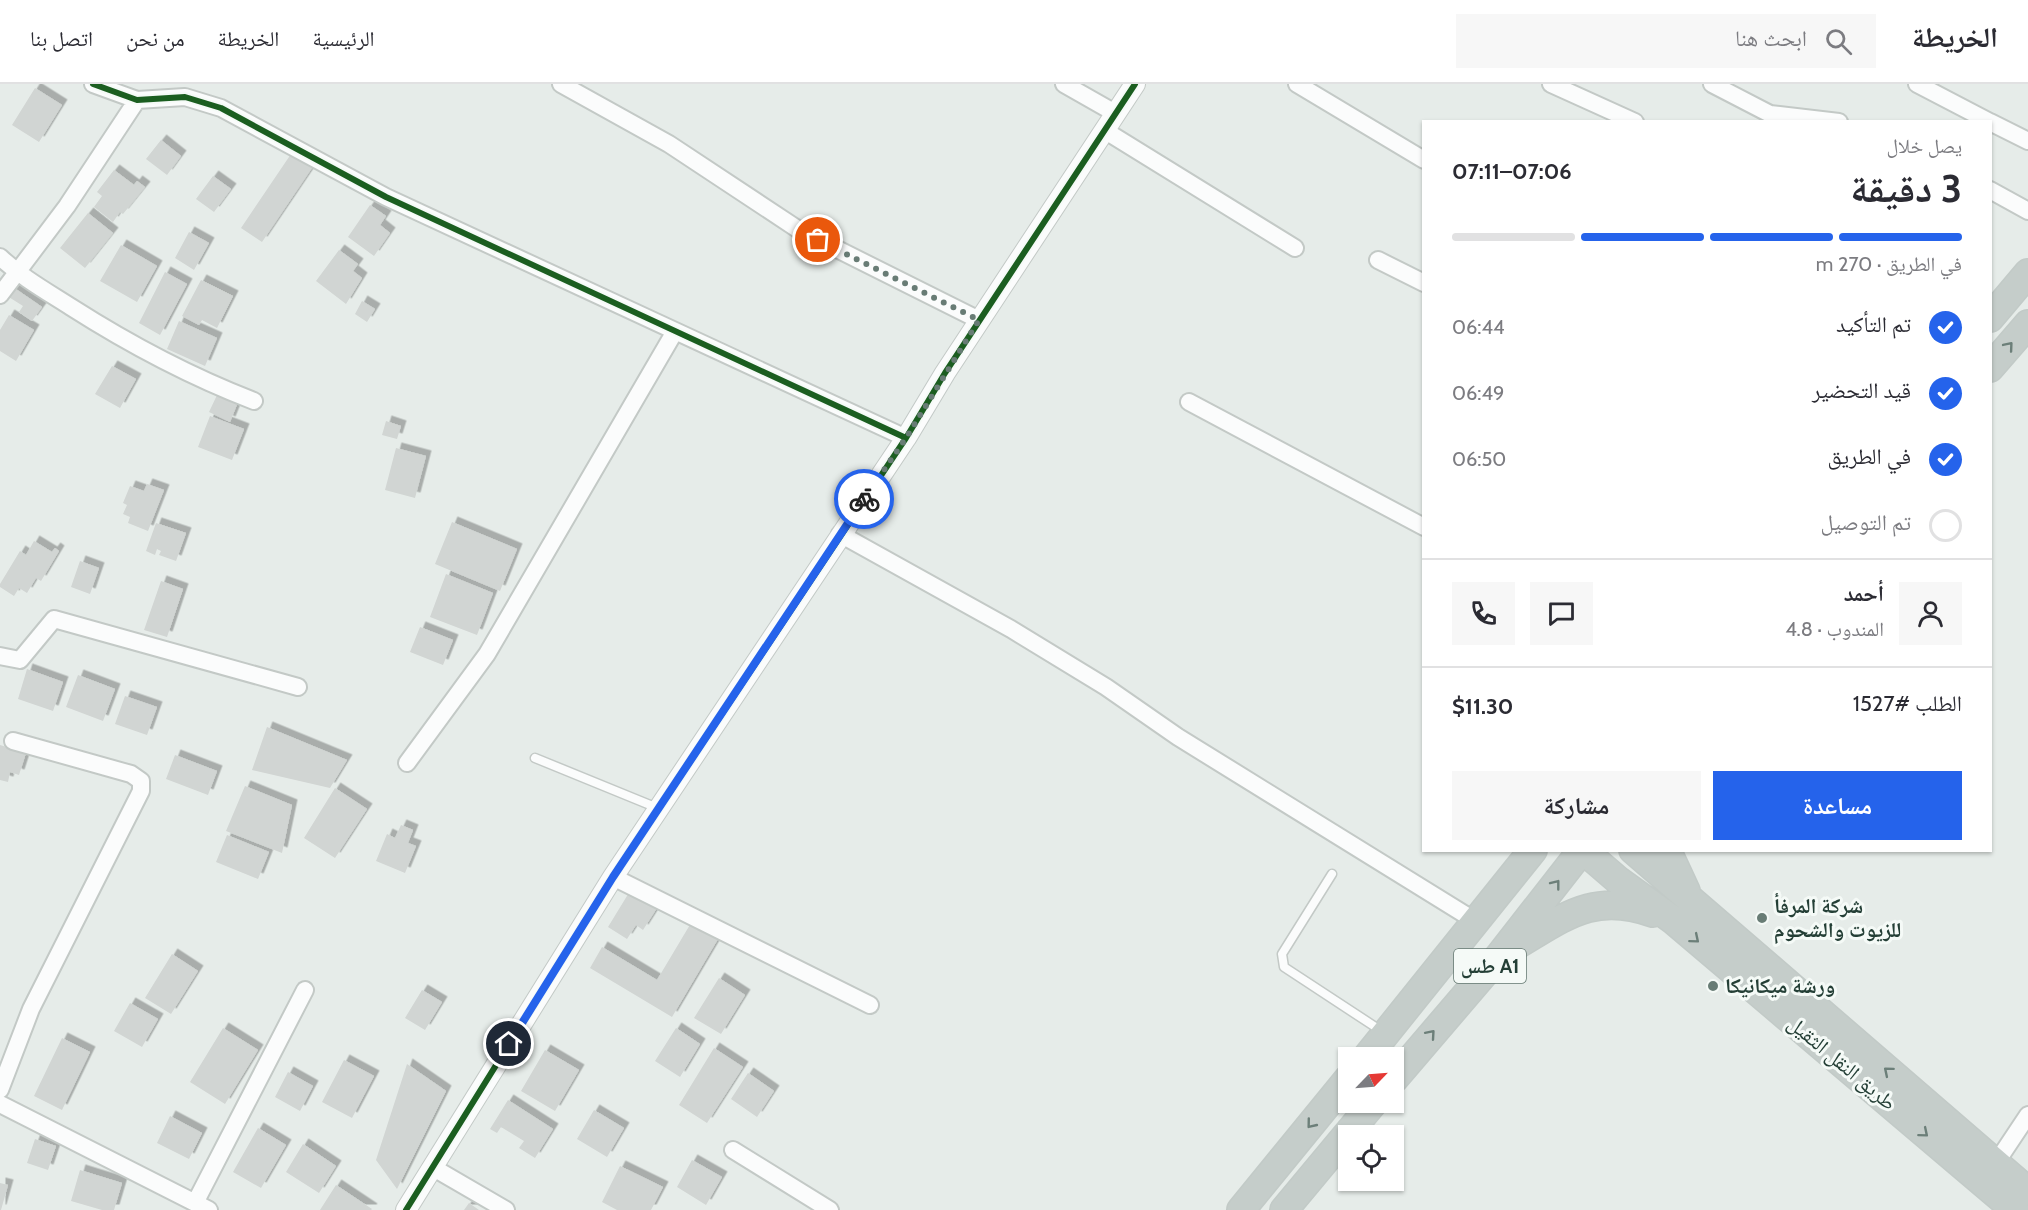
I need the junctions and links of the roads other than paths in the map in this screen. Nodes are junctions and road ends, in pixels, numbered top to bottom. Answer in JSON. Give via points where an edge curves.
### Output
{"nodes":[{"id":1,"x":93,"y":84,"type":"edge"},
{"id":2,"x":561,"y":84,"type":"edge"},
{"id":3,"x":1064,"y":84,"type":"edge"},
{"id":4,"x":1135,"y":84,"type":"edge"},
{"id":5,"x":1297,"y":84,"type":"edge"},
{"id":6,"x":1551,"y":84,"type":"edge"},
{"id":7,"x":1712,"y":84,"type":"edge"},
{"id":8,"x":1917,"y":84,"type":"edge"},
{"id":9,"x":136,"y":100,"type":"junction"},
{"id":10,"x":1115,"y":113,"type":"junction"},
{"id":11,"x":1766,"y":118,"type":"edge"},
{"id":12,"x":1631,"y":120,"type":"edge"},
{"id":13,"x":1802,"y":120,"type":"edge"},
{"id":14,"x":1986,"y":120,"type":"edge"},
{"id":15,"x":1992,"y":123,"type":"edge"},
{"id":16,"x":1104,"y":130,"type":"junction"},
{"id":17,"x":2028,"y":141,"type":"edge"},
{"id":18,"x":1422,"y":159,"type":"edge"},
{"id":19,"x":1992,"y":191,"type":"edge"},
{"id":20,"x":2028,"y":211,"type":"edge"},
{"id":21,"x":1295,"y":248,"type":"dead end"},
{"id":22,"x":0,"y":256,"type":"edge"},
{"id":23,"x":1378,"y":260,"type":"dead end"},
{"id":24,"x":16,"y":272,"type":"junction"},
{"id":25,"x":2028,"y":273,"type":"edge"},
{"id":26,"x":1422,"y":281,"type":"edge"},
{"id":27,"x":0,"y":295,"type":"edge"},
{"id":28,"x":1992,"y":315,"type":"edge"},
{"id":29,"x":979,"y":320,"type":"junction"},
{"id":30,"x":2028,"y":324,"type":"edge"},
{"id":31,"x":674,"y":333,"type":"junction"},
{"id":32,"x":1992,"y":366,"type":"edge"},
{"id":33,"x":254,"y":401,"type":"dead end"},
{"id":34,"x":1189,"y":402,"type":"dead end"},
{"id":35,"x":906,"y":438,"type":"junction"},
{"id":36,"x":1422,"y":526,"type":"edge"},
{"id":37,"x":840,"y":534,"type":"junction"},
{"id":38,"x":0,"y":656,"type":"edge"},
{"id":39,"x":298,"y":687,"type":"dead end"},
{"id":40,"x":13,"y":741,"type":"dead end"},
{"id":41,"x":535,"y":758,"type":"dead end"},
{"id":42,"x":407,"y":763,"type":"dead end"},
{"id":43,"x":660,"y":810,"type":"junction"},
{"id":44,"x":1531,"y":852,"type":"edge"},
{"id":45,"x":1581,"y":852,"type":"edge"},
{"id":46,"x":1585,"y":852,"type":"edge"},
{"id":47,"x":1635,"y":852,"type":"edge"},
{"id":48,"x":1668,"y":852,"type":"edge"},
{"id":49,"x":1332,"y":874,"type":"dead end"},
{"id":50,"x":613,"y":877,"type":"junction"},
{"id":51,"x":1684,"y":914,"type":"junction"},
{"id":52,"x":1477,"y":922,"type":"junction"},
{"id":53,"x":1500,"y":955,"type":"junction"},
{"id":54,"x":305,"y":990,"type":"dead end"},
{"id":55,"x":870,"y":1005,"type":"dead end"},
{"id":56,"x":1386,"y":1034,"type":"junction"},
{"id":57,"x":1375,"y":1047,"type":"edge"},
{"id":58,"x":1404,"y":1067,"type":"edge"},
{"id":59,"x":0,"y":1090,"type":"edge"},
{"id":60,"x":1338,"y":1091,"type":"edge"},
{"id":61,"x":0,"y":1104,"type":"edge"},
{"id":62,"x":1365,"y":1113,"type":"edge"},
{"id":63,"x":2028,"y":1115,"type":"edge"},
{"id":64,"x":733,"y":1150,"type":"dead end"},
{"id":65,"x":1996,"y":1163,"type":"junction"},
{"id":66,"x":432,"y":1167,"type":"junction"},
{"id":67,"x":2014,"y":1204,"type":"edge"},
{"id":68,"x":202,"y":1207,"type":"edge"},
{"id":69,"x":406,"y":1210,"type":"edge"},
{"id":70,"x":506,"y":1210,"type":"edge"},
{"id":71,"x":830,"y":1210,"type":"edge"},
{"id":72,"x":1241,"y":1210,"type":"edge"},
{"id":73,"x":1284,"y":1210,"type":"edge"}],
"edges":[{"from":1,"to":9,"type":"street"},
{"from":2,"to":29,"type":"street","via":[[669,144],[799,230]]},
{"from":3,"to":10,"type":"street"},
{"from":4,"to":10,"type":"street"},
{"from":5,"to":18,"type":"street"},
{"from":6,"to":12,"type":"street"},
{"from":7,"to":11,"type":"street"},
{"from":8,"to":14,"type":"street"},
{"from":9,"to":24,"type":"street","via":[[67,206]]},
{"from":9,"to":31,"type":"street","via":[[185,97],[221,108],[386,197]]},
{"from":10,"to":16,"type":"street"},
{"from":11,"to":13,"type":"street"},
{"from":15,"to":17,"type":"street"},
{"from":16,"to":21,"type":"street"},
{"from":16,"to":29,"type":"street"},
{"from":19,"to":20,"type":"street"},
{"from":22,"to":24,"type":"street"},
{"from":23,"to":26,"type":"street"},
{"from":24,"to":27,"type":"street"},
{"from":24,"to":33,"type":"street","via":[[115,334],[203,381]]},
{"from":25,"to":28,"type":"highway"},
{"from":29,"to":35,"type":"street"},
{"from":32,"to":30,"type":"highway","one_way":true},
{"from":31,"to":35,"type":"street"},
{"from":31,"to":42,"type":"street","via":[[487,654]]},
{"from":34,"to":36,"type":"street"},
{"from":35,"to":37,"type":"street"},
{"from":37,"to":43,"type":"street"},
{"from":37,"to":52,"type":"street","via":[[1030,640],[1178,737]]},
{"from":38,"to":39,"type":"street","via":[[20,660],[54,619]]},
{"from":40,"to":59,"type":"street","via":[[131,774],[141,781],[141,791],[31,1009]]},
{"from":41,"to":43,"type":"lane"},
{"from":43,"to":50,"type":"street"},
{"from":44,"to":52,"type":"highway","number":"طس A1"},
{"from":53,"to":45,"type":"highway","number":"طس A1","one_way":true},
{"from":46,"to":51,"type":"highway","name":"طريق النقل الثقيل","via":[[1619,881]]},
{"from":47,"to":51,"type":"highway","name":"طريق النقل الثقيل"},
{"from":48,"to":51,"type":"highway"},
{"from":49,"to":56,"type":"lane","via":[[1282,954],[1281,962]]},
{"from":50,"to":55,"type":"street"},
{"from":50,"to":66,"type":"street"},
{"from":51,"to":53,"type":"highway","via":[[1603,904],[1589,906],[1560,918]]},
{"from":65,"to":51,"type":"highway","name":"طريق النقل الثقيل","one_way":true},
{"from":51,"to":67,"type":"highway","name":"طريق النقل الثقيل","one_way":true},
{"from":52,"to":56,"type":"highway","number":"طس A1"},
{"from":58,"to":53,"type":"highway","number":"طس A1","one_way":true},
{"from":54,"to":68,"type":"street"},
{"from":56,"to":57,"type":"highway","number":"طس A1"},
{"from":60,"to":72,"type":"highway","one_way":true},
{"from":61,"to":68,"type":"street"},
{"from":62,"to":73,"type":"highway"},
{"from":63,"to":65,"type":"street"},
{"from":64,"to":71,"type":"street"},
{"from":65,"to":67,"type":"highway","name":"طريق النقل الثقيل"},
{"from":66,"to":69,"type":"street"},
{"from":66,"to":70,"type":"street"}]}
